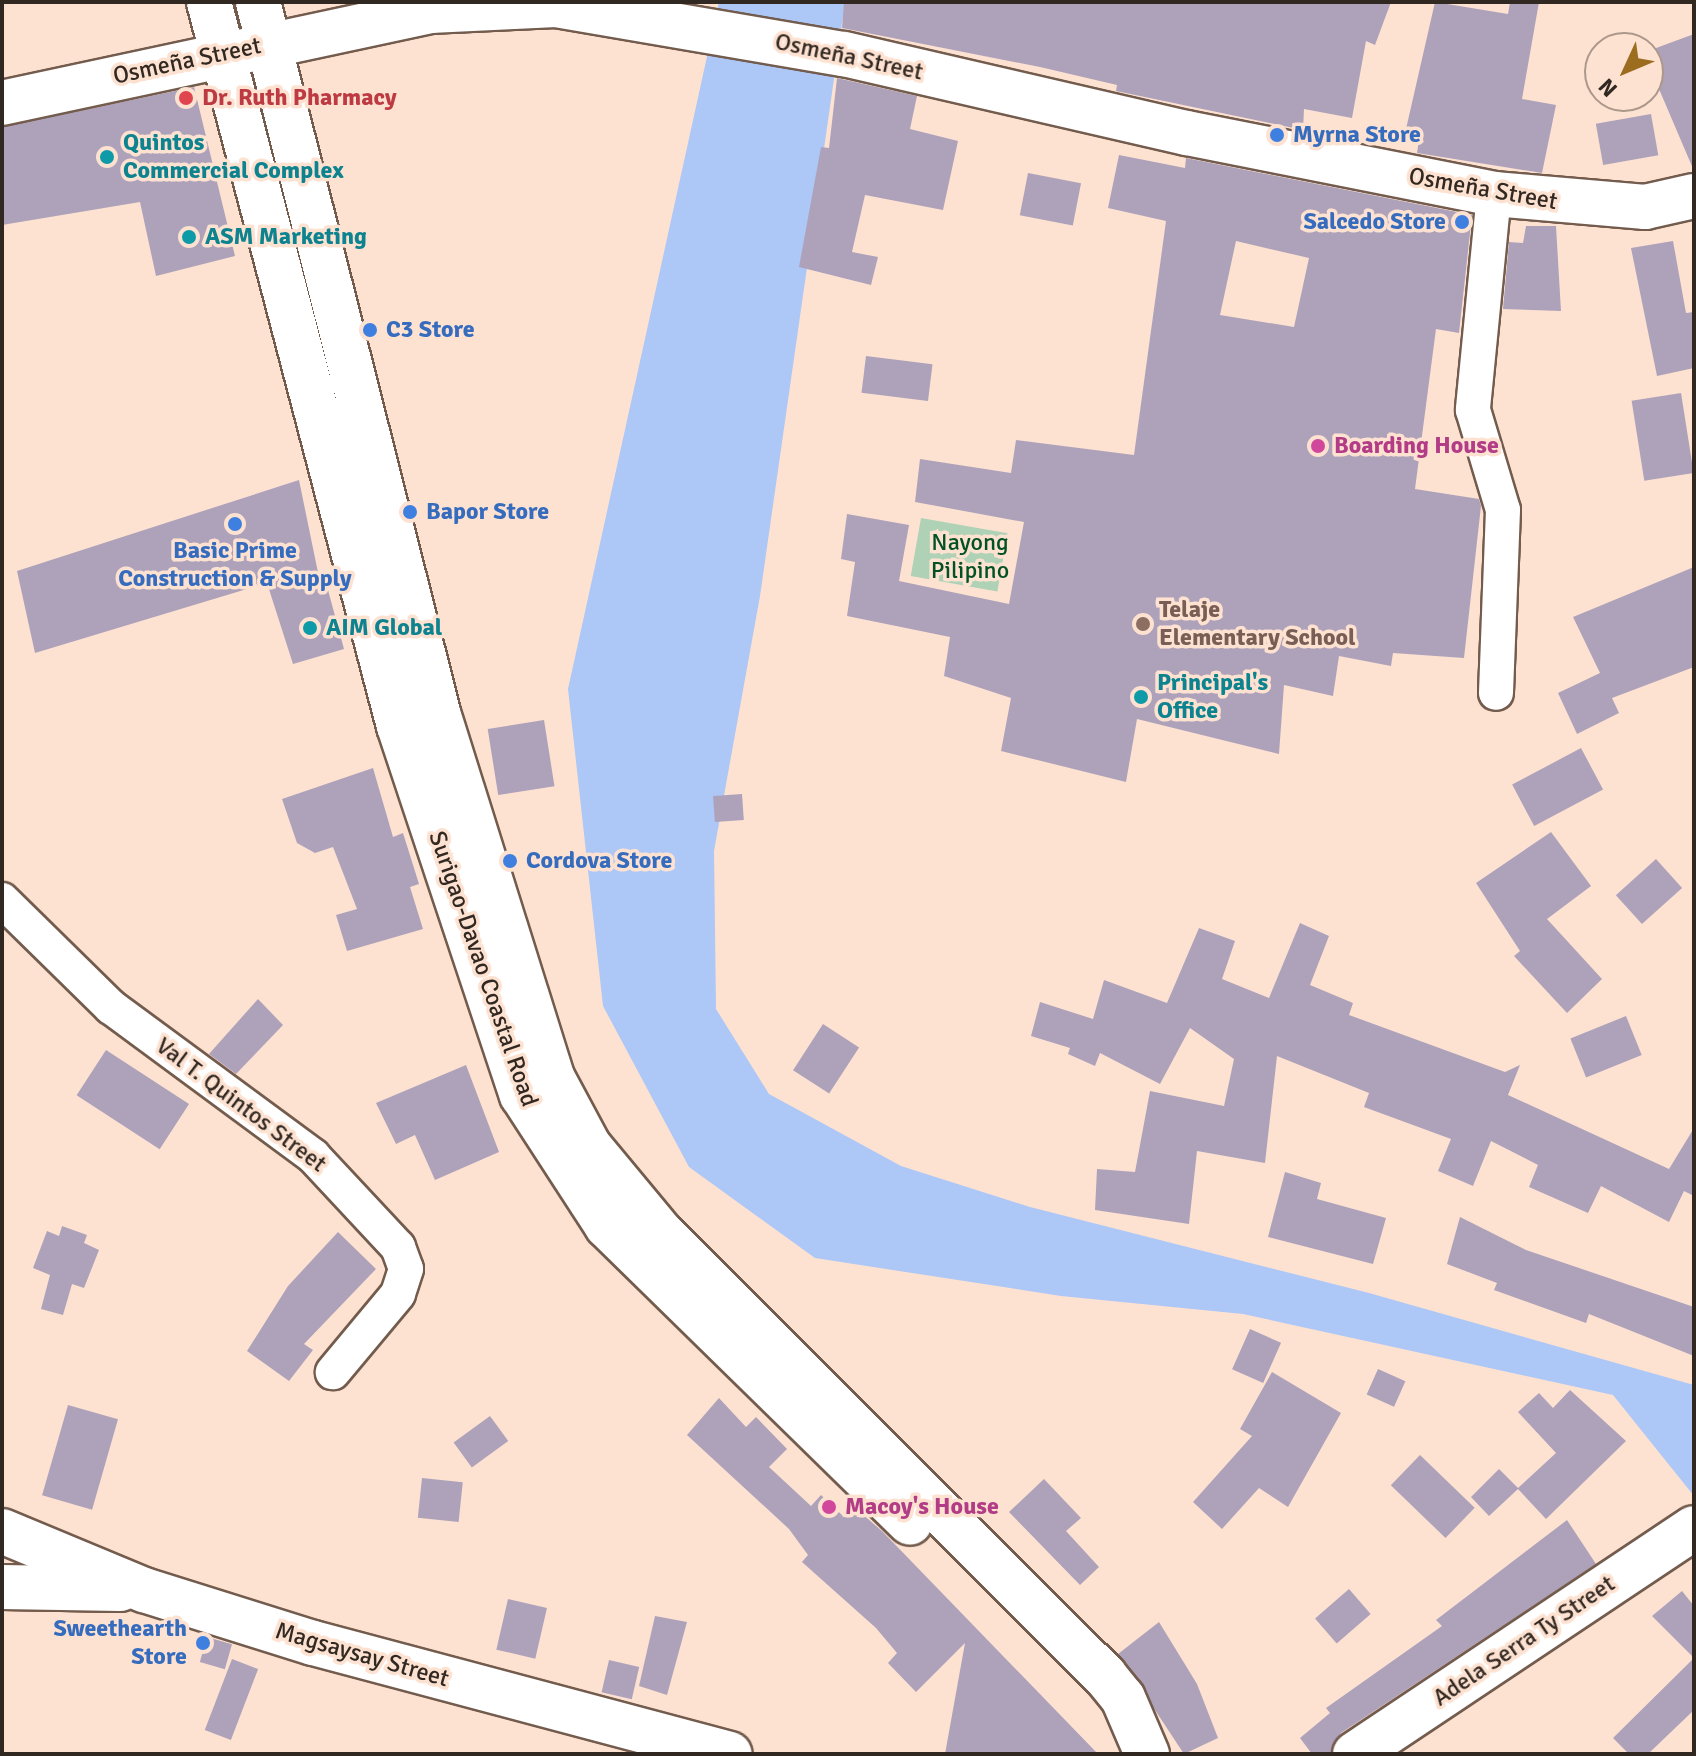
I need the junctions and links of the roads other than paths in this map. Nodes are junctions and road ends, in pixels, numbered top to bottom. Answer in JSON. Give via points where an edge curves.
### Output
{"nodes":[{"id":1,"x":209,"y":2,"type":"edge"},
{"id":2,"x":258,"y":2,"type":"edge"},
{"id":3,"x":269,"y":43,"type":"junction"},
{"id":4,"x":221,"y":53,"type":"junction"},
{"id":5,"x":2,"y":103,"type":"edge"},
{"id":6,"x":1494,"y":194,"type":"junction"},
{"id":7,"x":1694,"y":196,"type":"edge"},
{"id":8,"x":1496,"y":693,"type":"dead end"},
{"id":9,"x":419,"y":721,"type":"junction"},
{"id":10,"x":2,"y":900,"type":"edge"},
{"id":11,"x":333,"y":1372,"type":"dead end"},
{"id":12,"x":1694,"y":1528,"type":"edge"},
{"id":13,"x":2,"y":1531,"type":"edge"},
{"id":14,"x":2,"y":1587,"type":"edge"},
{"id":15,"x":144,"y":1590,"type":"junction"},
{"id":16,"x":1138,"y":1735,"type":"edge"},
{"id":17,"x":729,"y":1754,"type":"edge"},
{"id":18,"x":1355,"y":1754,"type":"edge"}],
"edges":[{"from":1,"to":4,"type":"main road","name":"Surigao-Davao Coastal Road"},
{"from":2,"to":3,"type":"main road","name":"Surigao-Davao Coastal Road"},
{"from":3,"to":4,"type":"main road","name":"Osmeña Street"},
{"from":3,"to":6,"type":"main road","name":"Osmeña Street","via":[[430,11],[541,6],[698,26],[844,54],[1187,133]]},
{"from":3,"to":9,"type":"main road","name":"Surigao-Davao Coastal Road"},
{"from":4,"to":5,"type":"main road","name":"Osmeña Street"},
{"from":4,"to":9,"type":"main road","name":"Surigao-Davao Coastal Road"},
{"from":6,"to":7,"type":"main road","name":"Osmeña Street","via":[[1645,207]]},
{"from":6,"to":8,"type":"street","via":[[1473,410],[1503,510]]},
{"from":9,"to":16,"type":"main road","name":"Surigao-Davao Coastal Road","via":[[522,1095],[568,1173],[650,1246],[1072,1681]]},
{"from":10,"to":11,"type":"street","name":"Val T. Quintos Street","via":[[111,1007],[313,1156],[398,1247],[406,1269],[398,1294]]},
{"from":12,"to":18,"type":"main road","name":"Adela Serra Ty Street"},
{"from":13,"to":15,"type":"main road","name":"Magsaysay Street"},
{"from":14,"to":15,"type":"main road"},
{"from":15,"to":17,"type":"main road","name":"Magsaysay Street","via":[[313,1643]]}]}
